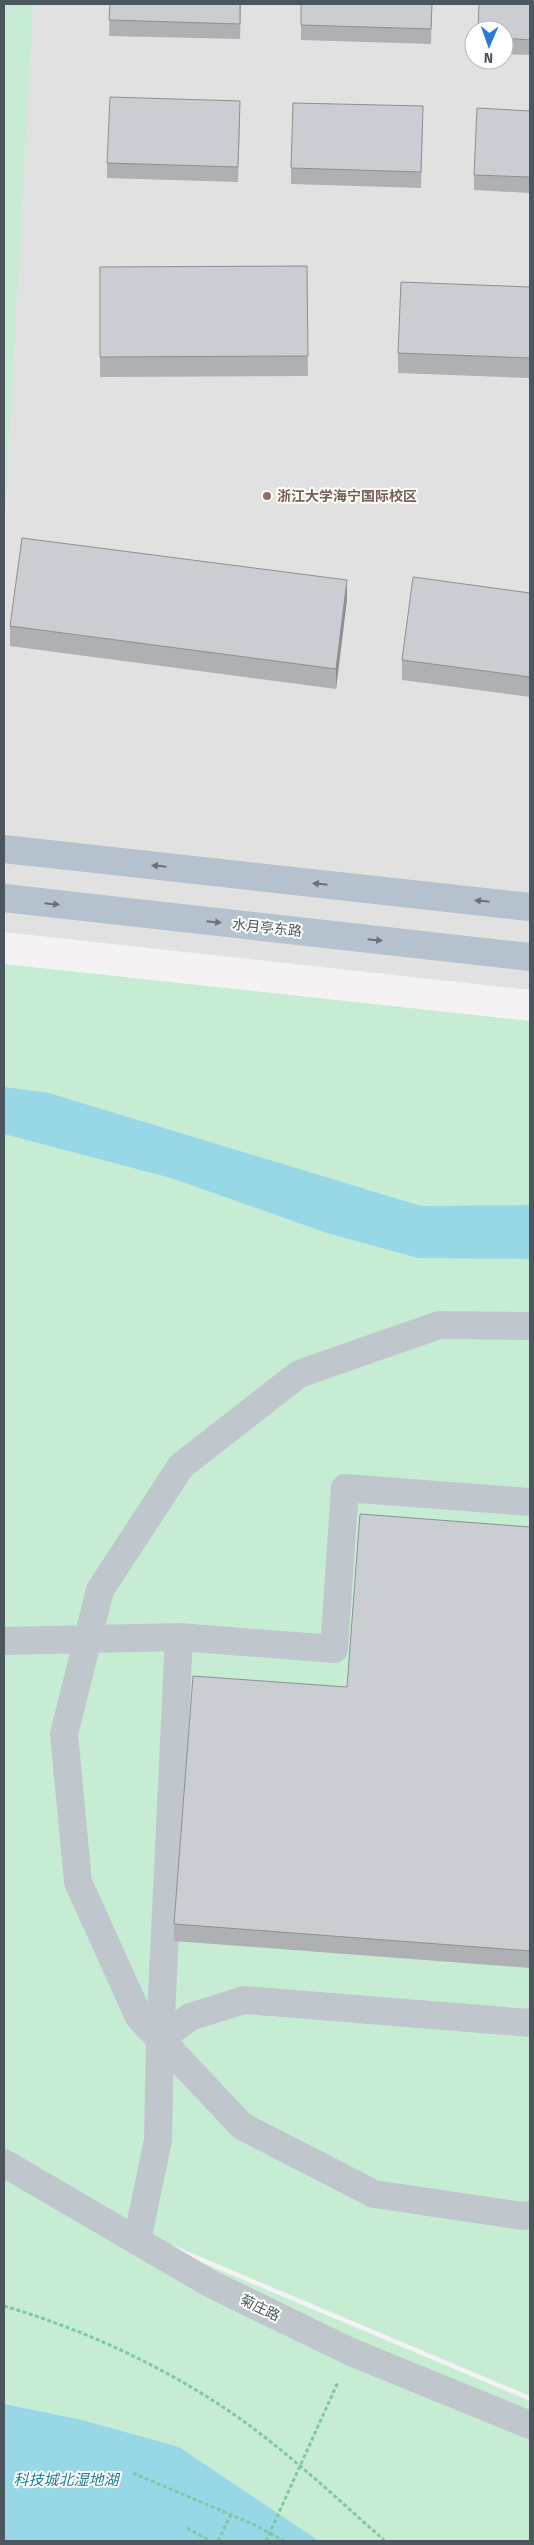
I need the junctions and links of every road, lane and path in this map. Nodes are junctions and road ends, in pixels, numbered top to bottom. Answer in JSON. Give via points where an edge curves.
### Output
{"nodes":[{"id":1,"x":4,"y":849,"type":"edge"},
{"id":2,"x":4,"y":898,"type":"edge"},
{"id":3,"x":530,"y":907,"type":"edge"},
{"id":4,"x":530,"y":957,"type":"edge"},
{"id":5,"x":530,"y":1326,"type":"edge"},
{"id":6,"x":530,"y":1502,"type":"edge"},
{"id":7,"x":179,"y":1637,"type":"junction"},
{"id":8,"x":88,"y":1639,"type":"junction"},
{"id":9,"x":4,"y":1641,"type":"edge"},
{"id":10,"x":530,"y":2023,"type":"edge"},
{"id":11,"x":160,"y":2039,"type":"junction"},
{"id":12,"x":4,"y":2163,"type":"edge"},
{"id":13,"x":530,"y":2214,"type":"edge"},
{"id":14,"x":137,"y":2241,"type":"junction"},
{"id":15,"x":4,"y":2306,"type":"edge"},
{"id":16,"x":351,"y":2352,"type":"junction"},
{"id":17,"x":530,"y":2425,"type":"edge"},
{"id":18,"x":301,"y":2466,"type":"junction"},
{"id":19,"x":133,"y":2473,"type":"dead end"},
{"id":20,"x":230,"y":2516,"type":"junction"},
{"id":21,"x":187,"y":2528,"type":"dead end"},
{"id":22,"x":270,"y":2533,"type":"junction"},
{"id":23,"x":210,"y":2541,"type":"edge"},
{"id":24,"x":218,"y":2541,"type":"edge"},
{"id":25,"x":266,"y":2541,"type":"edge"},
{"id":26,"x":284,"y":2541,"type":"edge"},
{"id":27,"x":385,"y":2541,"type":"edge"}],
"edges":[{"from":3,"to":1,"type":"main road","one_way":true},
{"from":2,"to":4,"type":"main road","name":"水月亭东路","one_way":true},
{"from":5,"to":8,"type":"street","via":[[440,1325],[298,1374],[181,1466],[100,1590]]},
{"from":6,"to":7,"type":"street","via":[[345,1488],[334,1649]]},
{"from":7,"to":8,"type":"street"},
{"from":7,"to":11,"type":"street"},
{"from":8,"to":9,"type":"street"},
{"from":8,"to":11,"type":"street","via":[[64,1734],[78,1882],[139,2017]]},
{"from":10,"to":11,"type":"street","via":[[244,2000],[190,2017]]},
{"from":11,"to":13,"type":"street","via":[[242,2126],[374,2194],[522,2216]]},
{"from":11,"to":14,"type":"street","via":[[158,2140]]},
{"from":12,"to":14,"type":"street","name":"菊庄路"},
{"from":14,"to":16,"type":"street","name":"菊庄路","via":[[211,2284]]},
{"from":15,"to":18,"type":"path","via":[[114,2345],[244,2422]]},
{"from":16,"to":17,"type":"street","name":"菊庄路"},
{"from":16,"to":18,"type":"path"},
{"from":18,"to":22,"type":"path"},
{"from":18,"to":27,"type":"path"},
{"from":19,"to":20,"type":"path"},
{"from":20,"to":22,"type":"path"},
{"from":20,"to":24,"type":"path"},
{"from":21,"to":23,"type":"path"},
{"from":22,"to":25,"type":"path"},
{"from":22,"to":26,"type":"path"}]}
